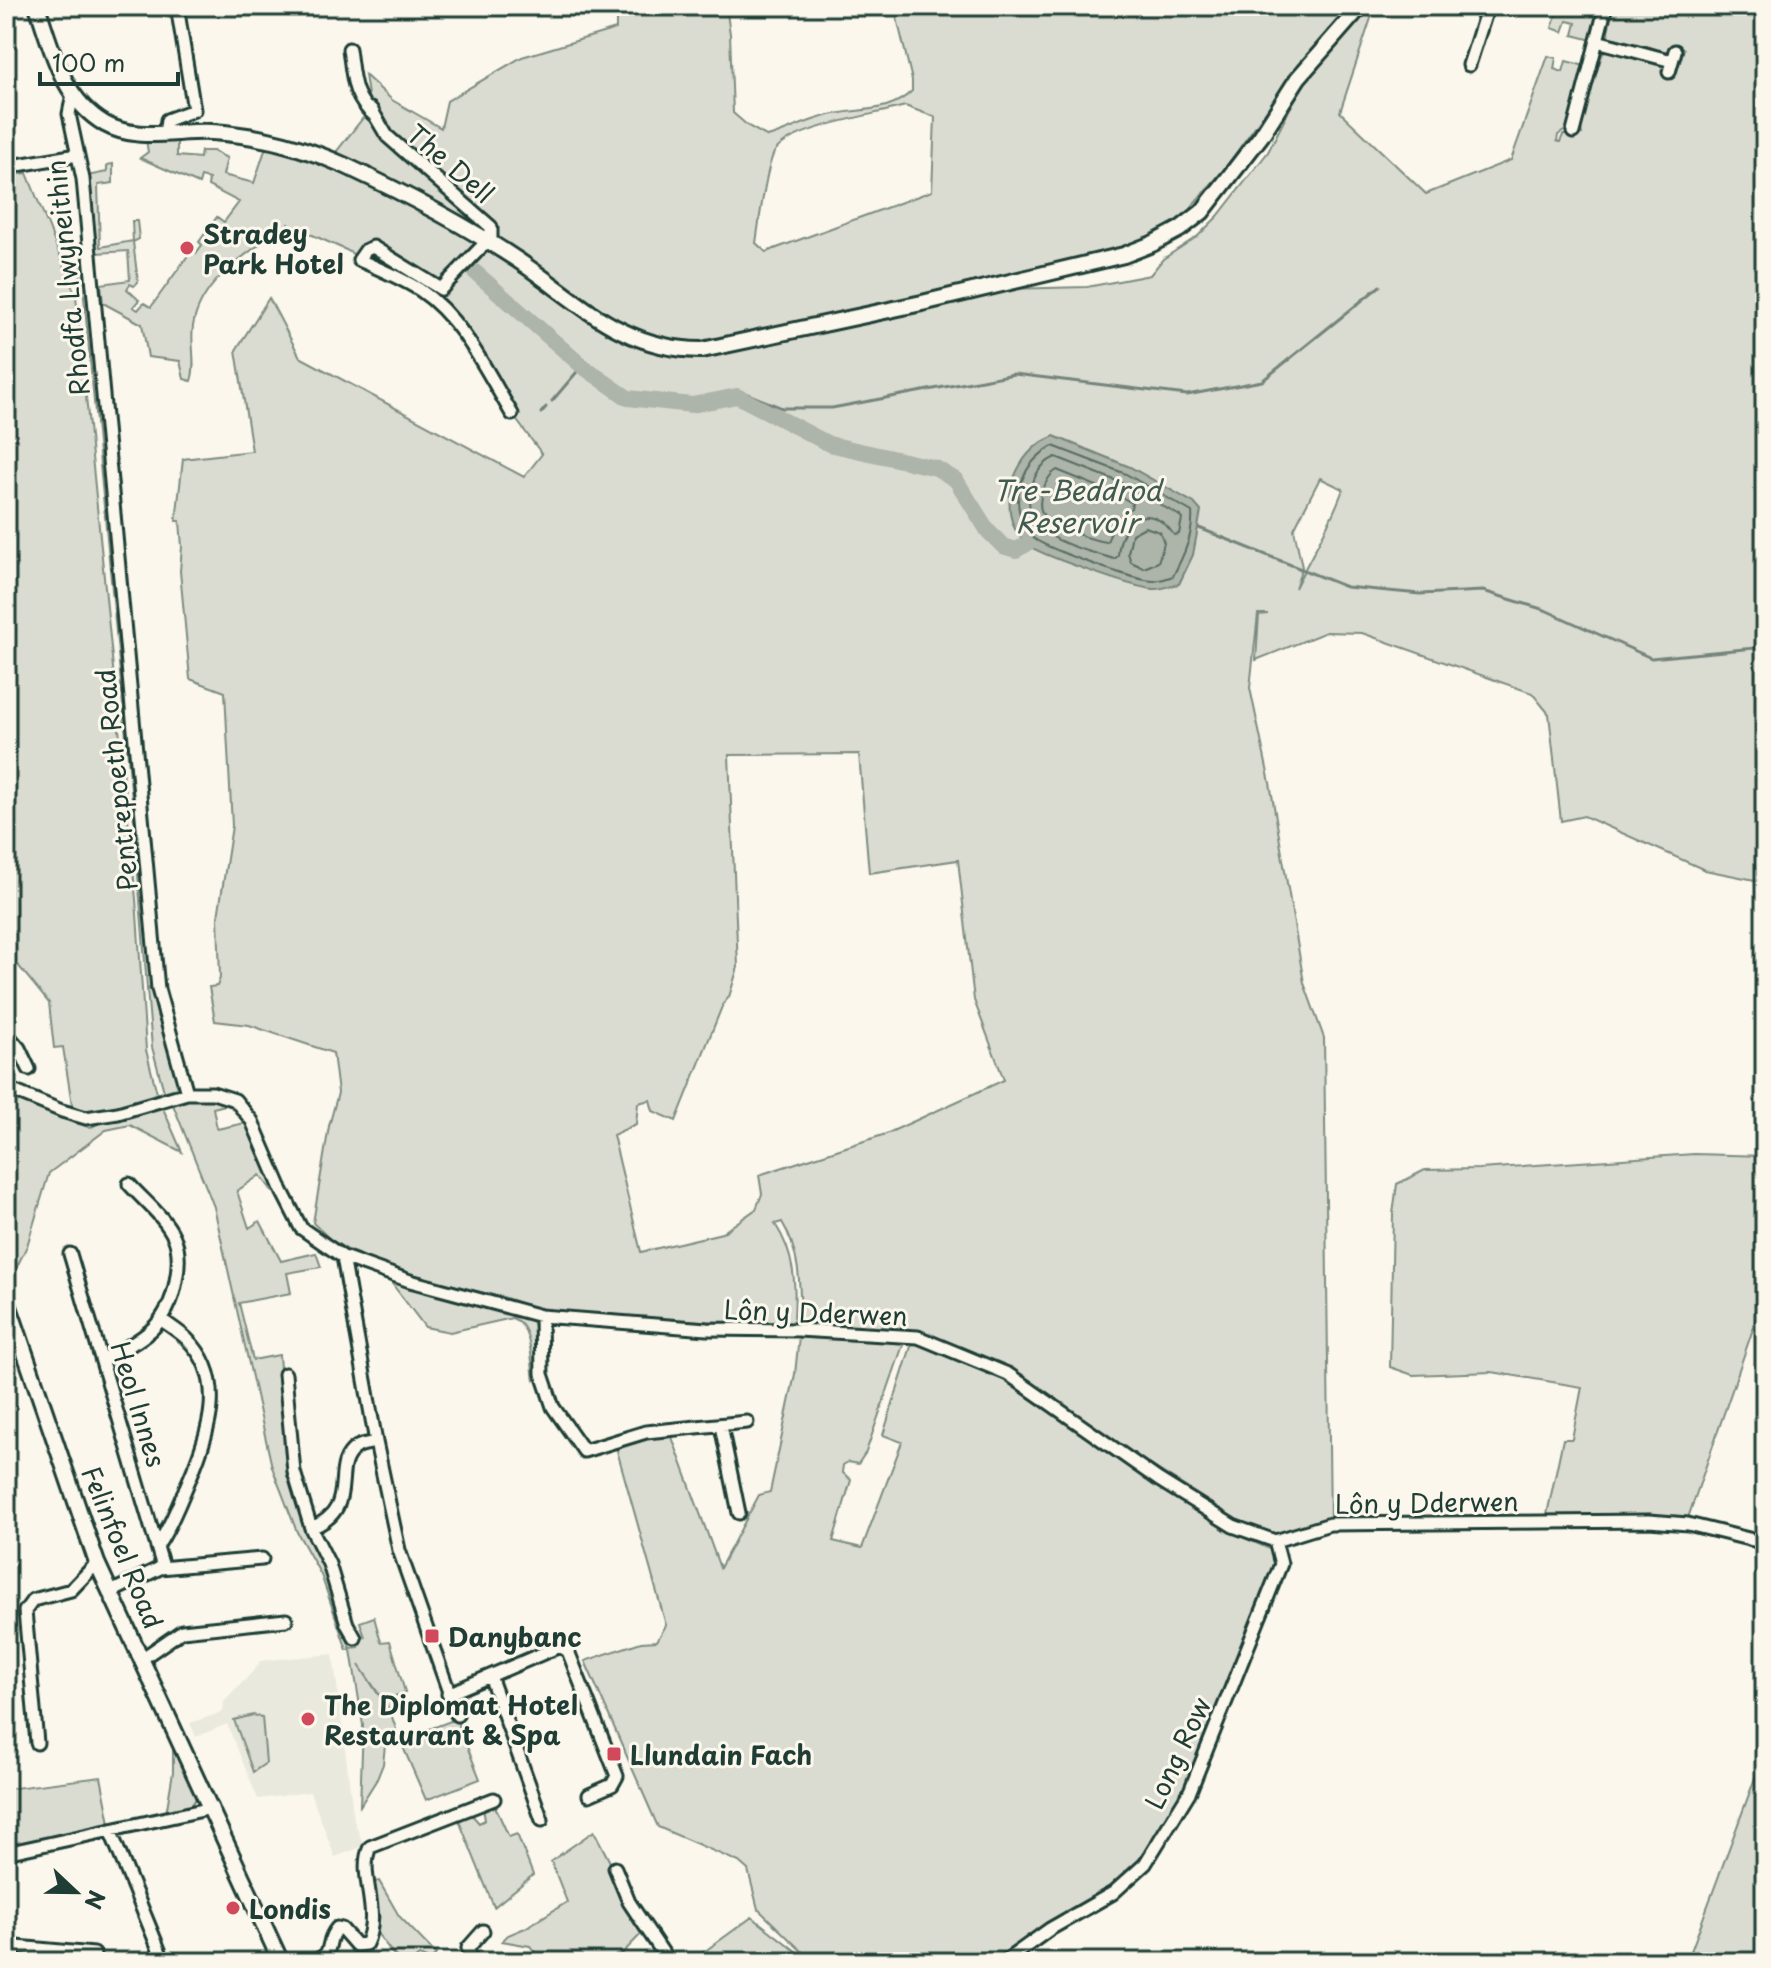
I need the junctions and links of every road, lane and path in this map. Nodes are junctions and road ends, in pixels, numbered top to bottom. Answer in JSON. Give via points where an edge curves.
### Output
{"nodes":[{"id":1,"x":37,"y":6,"type":"edge"},
{"id":2,"x":1361,"y":6,"type":"edge"},
{"id":3,"x":1488,"y":6,"type":"edge"},
{"id":4,"x":1606,"y":6,"type":"edge"},
{"id":5,"x":176,"y":7,"type":"edge"},
{"id":6,"x":1597,"y":41,"type":"junction"},
{"id":7,"x":349,"y":49,"type":"dead end"},
{"id":8,"x":1672,"y":62,"type":"dead end"},
{"id":9,"x":1469,"y":65,"type":"dead end"},
{"id":10,"x":73,"y":94,"type":"junction"},
{"id":11,"x":1573,"y":132,"type":"dead end"},
{"id":12,"x":165,"y":134,"type":"junction"},
{"id":13,"x":77,"y":155,"type":"junction"},
{"id":14,"x":6,"y":167,"type":"edge"},
{"id":15,"x":487,"y":241,"type":"junction"},
{"id":16,"x":512,"y":414,"type":"dead end"},
{"id":17,"x":108,"y":459,"type":"joint"},
{"id":18,"x":6,"y":1033,"type":"edge"},
{"id":19,"x":29,"y":1069,"type":"dead end"},
{"id":20,"x":6,"y":1088,"type":"edge"},
{"id":21,"x":181,"y":1094,"type":"junction"},
{"id":22,"x":129,"y":1184,"type":"dead end"},
{"id":23,"x":70,"y":1254,"type":"dead end"},
{"id":24,"x":343,"y":1257,"type":"junction"},
{"id":25,"x":6,"y":1298,"type":"edge"},
{"id":26,"x":541,"y":1316,"type":"junction"},
{"id":27,"x":162,"y":1320,"type":"junction"},
{"id":28,"x":103,"y":1359,"type":"junction"},
{"id":29,"x":285,"y":1374,"type":"dead end"},
{"id":30,"x":747,"y":1422,"type":"dead end"},
{"id":31,"x":721,"y":1426,"type":"junction"},
{"id":32,"x":376,"y":1442,"type":"junction"},
{"id":33,"x":739,"y":1513,"type":"dead end"},
{"id":34,"x":311,"y":1528,"type":"junction"},
{"id":35,"x":1275,"y":1541,"type":"junction"},
{"id":36,"x":1765,"y":1543,"type":"edge"},
{"id":37,"x":158,"y":1545,"type":"junction"},
{"id":38,"x":262,"y":1559,"type":"dead end"},
{"id":39,"x":97,"y":1563,"type":"junction"},
{"id":40,"x":163,"y":1567,"type":"junction"},
{"id":41,"x":111,"y":1592,"type":"junction"},
{"id":42,"x":286,"y":1620,"type":"dead end"},
{"id":43,"x":355,"y":1638,"type":"dead end"},
{"id":44,"x":143,"y":1658,"type":"junction"},
{"id":45,"x":490,"y":1676,"type":"junction"},
{"id":46,"x":448,"y":1694,"type":"junction"},
{"id":47,"x":457,"y":1715,"type":"dead end"},
{"id":48,"x":37,"y":1743,"type":"dead end"},
{"id":49,"x":589,"y":1795,"type":"dead end"},
{"id":50,"x":494,"y":1799,"type":"dead end"},
{"id":51,"x":212,"y":1808,"type":"junction"},
{"id":52,"x":542,"y":1820,"type":"dead end"},
{"id":53,"x":110,"y":1830,"type":"junction"},
{"id":54,"x":6,"y":1853,"type":"edge"},
{"id":55,"x":615,"y":1868,"type":"dead end"},
{"id":56,"x":483,"y":1931,"type":"dead end"},
{"id":57,"x":9,"y":1947,"type":"edge"},
{"id":58,"x":94,"y":1954,"type":"dead end"},
{"id":59,"x":19,"y":1962,"type":"edge"},
{"id":60,"x":164,"y":1962,"type":"edge"},
{"id":61,"x":281,"y":1962,"type":"edge"},
{"id":62,"x":311,"y":1962,"type":"edge"},
{"id":63,"x":471,"y":1962,"type":"edge"},
{"id":64,"x":669,"y":1962,"type":"edge"},
{"id":65,"x":1004,"y":1962,"type":"edge"}],
"edges":[{"from":1,"to":10,"type":"main road"},
{"from":2,"to":15,"type":"main road","via":[[1298,78],[1202,212],[1180,229],[1124,255],[731,344],[677,350],[603,323]]},
{"from":3,"to":9,"type":"street"},
{"from":4,"to":6,"type":"street"},
{"from":5,"to":12,"type":"street","via":[[194,110],[167,120]]},
{"from":6,"to":8,"type":"street"},
{"from":6,"to":11,"type":"street"},
{"from":7,"to":15,"type":"street","name":"The Dell","via":[[355,94],[364,107],[387,136],[491,227]]},
{"from":10,"to":12,"type":"main road","via":[[90,114],[120,131]]},
{"from":10,"to":13,"type":"street","name":"Rhodfa Llwyneithin","via":[[69,114]]},
{"from":12,"to":15,"type":"main road","via":[[234,134],[317,153]]},
{"from":13,"to":14,"type":"street"},
{"from":13,"to":17,"type":"street","name":"Rhodfa Llwyneithin"},
{"from":15,"to":16,"type":"street","via":[[441,289],[373,247],[359,260],[406,281],[441,307]]},
{"from":17,"to":21,"type":"street","name":"Pentrepoeth Road","via":[[158,989]]},
{"from":18,"to":19,"type":"street"},
{"from":20,"to":21,"type":"street","name":"Lôn y Dderwen","via":[[86,1118]]},
{"from":21,"to":24,"type":"street","name":"Lôn y Dderwen","via":[[213,1093],[235,1100],[264,1144],[301,1228]]},
{"from":22,"to":27,"type":"street","via":[[167,1227],[178,1252],[175,1287]]},
{"from":23,"to":28,"type":"street","name":"Heol Innes"},
{"from":24,"to":26,"type":"street","name":"Lôn y Dderwen"},
{"from":24,"to":32,"type":"street"},
{"from":25,"to":39,"type":"main road","name":"Felinfoel Road"},
{"from":26,"to":31,"type":"street","via":[[542,1374],[553,1407],[584,1451],[646,1432]]},
{"from":26,"to":35,"type":"street","name":"Lôn y Dderwen","via":[[918,1337],[1008,1374],[1159,1480],[1233,1526]]},
{"from":27,"to":28,"type":"street","via":[[151,1333]]},
{"from":27,"to":37,"type":"street","via":[[200,1355],[212,1395],[207,1437]]},
{"from":28,"to":37,"type":"street","name":"Heol Innes"},
{"from":29,"to":34,"type":"street","via":[[294,1472]]},
{"from":30,"to":31,"type":"street"},
{"from":31,"to":33,"type":"street"},
{"from":32,"to":34,"type":"street","via":[[356,1447],[347,1458],[337,1510],[327,1522]]},
{"from":32,"to":46,"type":"street","via":[[399,1550]]},
{"from":34,"to":43,"type":"street"},
{"from":35,"to":36,"type":"street","name":"Lôn y Dderwen","via":[[1330,1524],[1649,1521],[1688,1524]]},
{"from":35,"to":65,"type":"street","name":"Long Row","via":[[1281,1564],[1228,1697],[1190,1791],[1145,1864],[1113,1893]]},
{"from":37,"to":40,"type":"street","name":"Heol Innes"},
{"from":38,"to":40,"type":"street"},
{"from":39,"to":41,"type":"main road","name":"Felinfoel Road"},
{"from":39,"to":48,"type":"street","via":[[76,1587],[33,1600],[25,1611]]},
{"from":40,"to":41,"type":"street"},
{"from":41,"to":44,"type":"main road","name":"Felinfoel Road"},
{"from":42,"to":44,"type":"street","via":[[182,1631]]},
{"from":44,"to":51,"type":"main road","name":"Felinfoel Road"},
{"from":45,"to":46,"type":"street"},
{"from":45,"to":49,"type":"street","via":[[560,1646],[568,1651],[617,1776],[612,1785]]},
{"from":45,"to":52,"type":"street"},
{"from":46,"to":47,"type":"street"},
{"from":50,"to":62,"type":"street","via":[[370,1847],[365,1864],[371,1892],[366,1944],[356,1945],[337,1928],[329,1952]]},
{"from":51,"to":53,"type":"street"},
{"from":51,"to":61,"type":"main road","name":"Felinfoel Road"},
{"from":53,"to":54,"type":"street"},
{"from":53,"to":60,"type":"street"},
{"from":55,"to":64,"type":"street","via":[[629,1902]]},
{"from":56,"to":63,"type":"street","via":[[468,1948]]},
{"from":57,"to":58,"type":"street"},
{"from":57,"to":59,"type":"street"}]}
